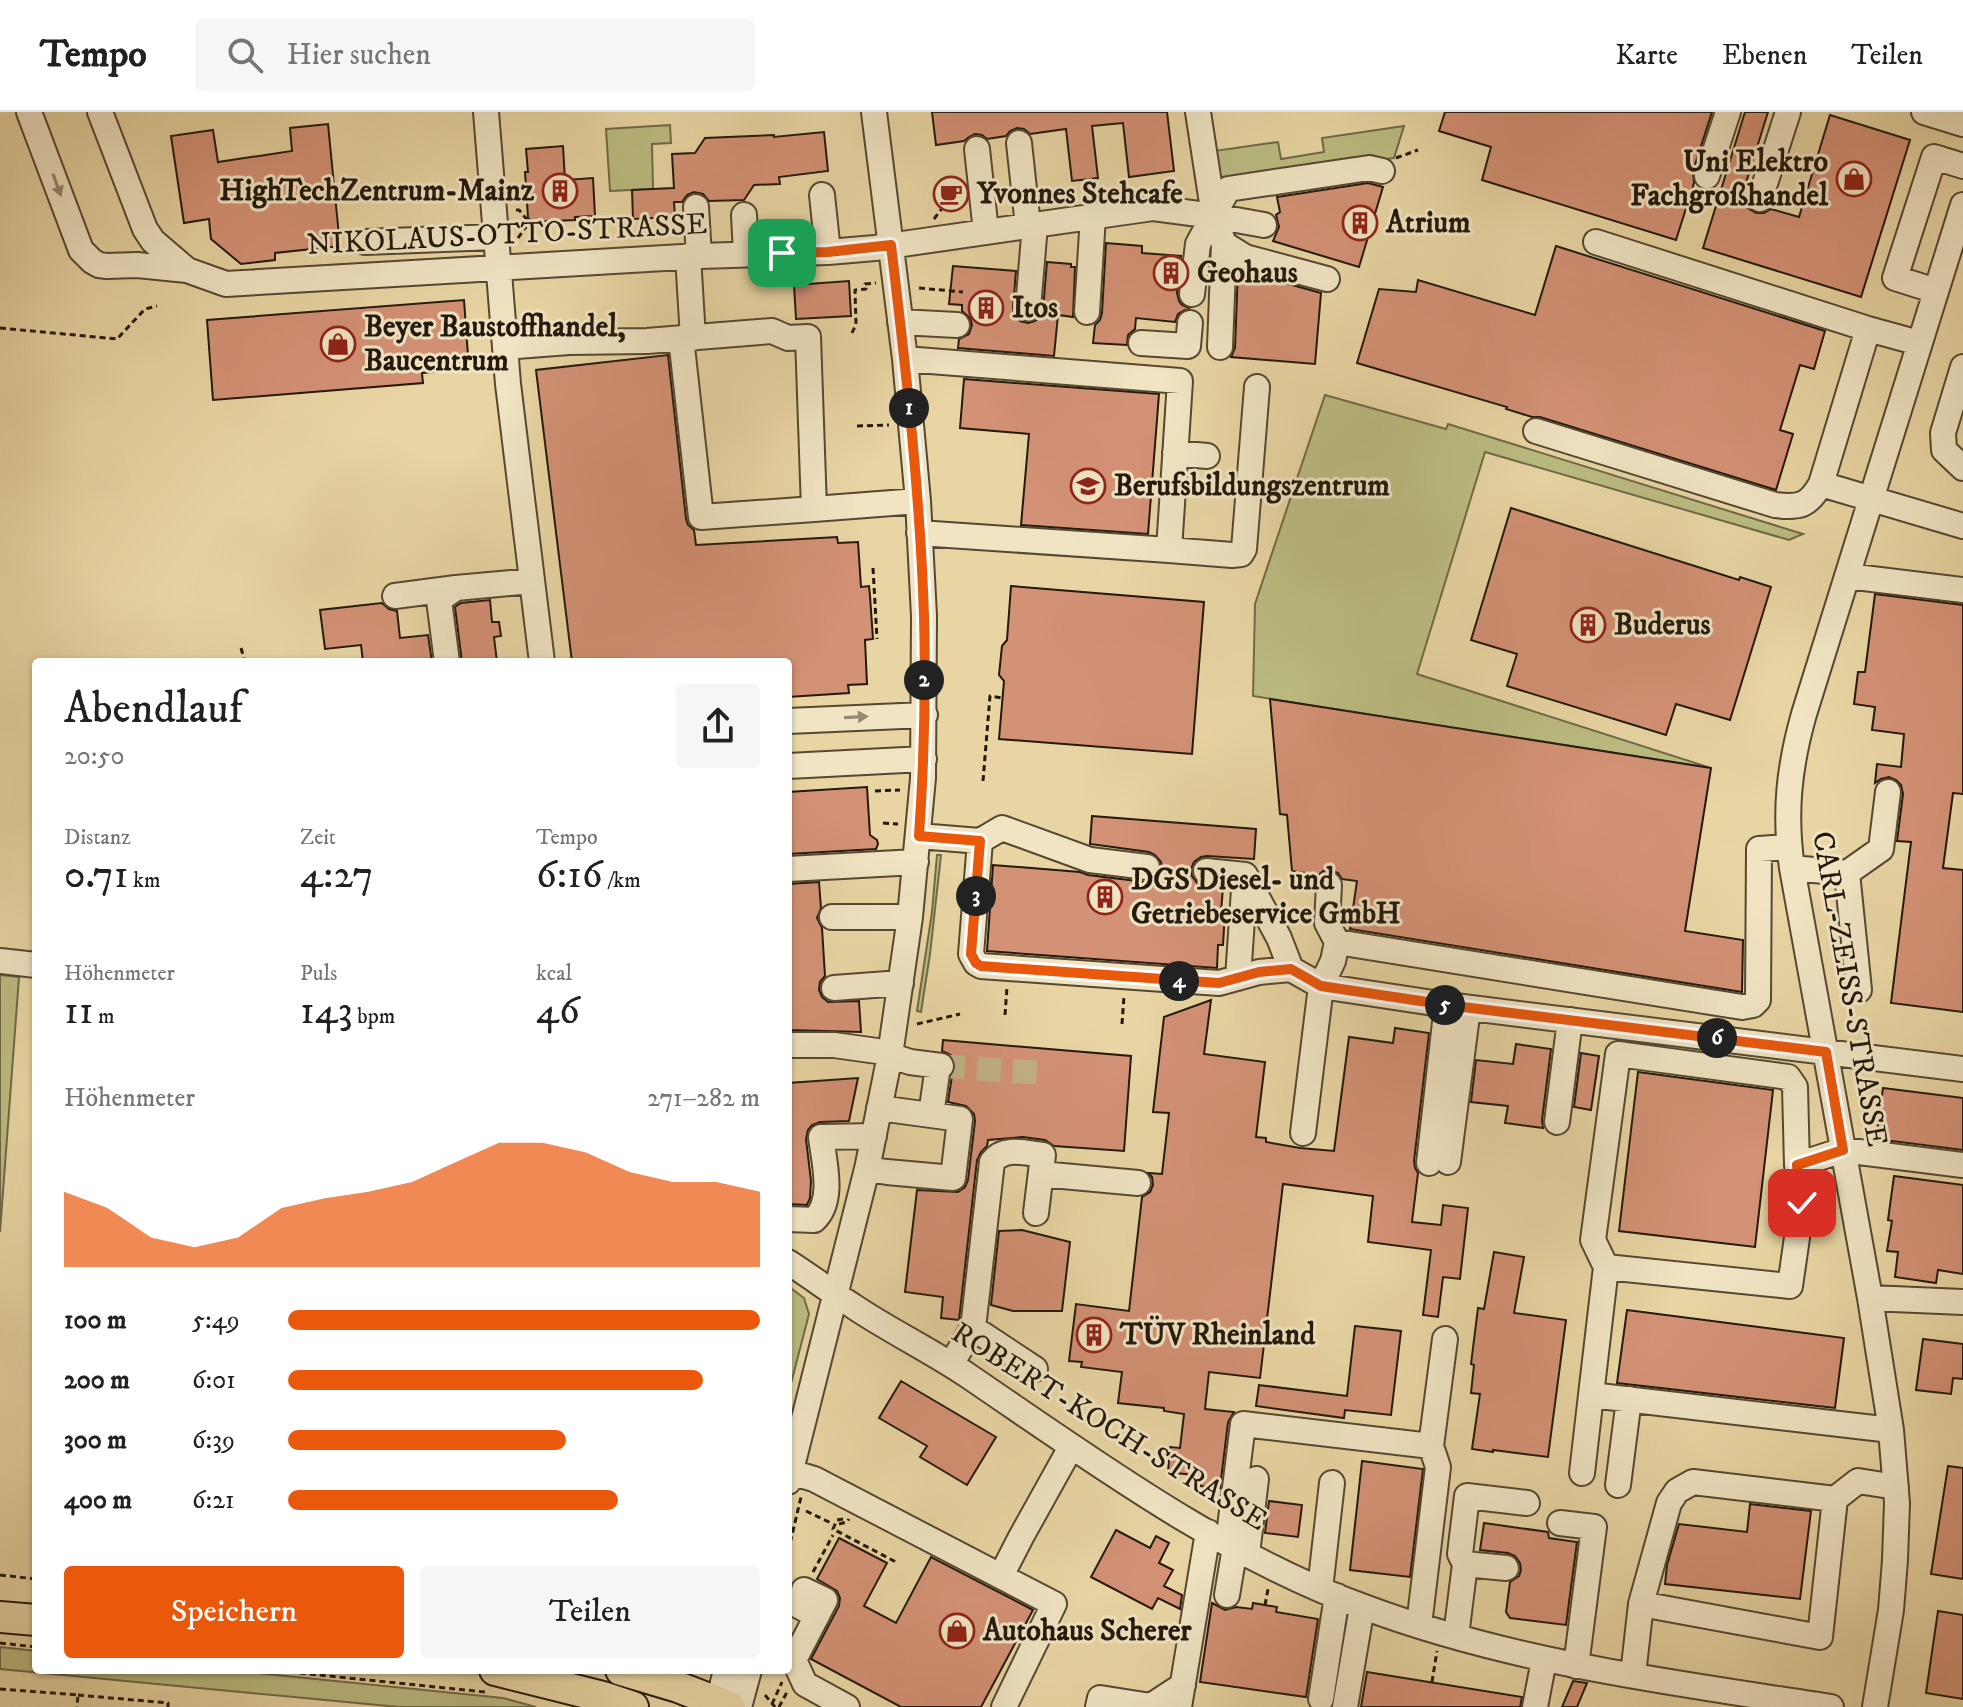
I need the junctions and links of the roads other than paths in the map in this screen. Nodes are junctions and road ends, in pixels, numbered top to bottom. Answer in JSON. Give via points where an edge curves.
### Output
{"nodes":[{"id":1,"x":29,"y":112,"type":"edge"},
{"id":2,"x":100,"y":112,"type":"edge"},
{"id":3,"x":486,"y":112,"type":"edge"},
{"id":4,"x":874,"y":112,"type":"edge"},
{"id":5,"x":1198,"y":112,"type":"edge"},
{"id":6,"x":1728,"y":112,"type":"edge"},
{"id":7,"x":1788,"y":112,"type":"edge"},
{"id":8,"x":1924,"y":112,"type":"edge"},
{"id":9,"x":1963,"y":124,"type":"edge"},
{"id":10,"x":1019,"y":143,"type":"dead end"},
{"id":11,"x":977,"y":149,"type":"dead end"},
{"id":12,"x":1963,"y":166,"type":"edge"},
{"id":13,"x":1382,"y":171,"type":"dead end"},
{"id":14,"x":1707,"y":176,"type":"dead end"},
{"id":15,"x":822,"y":195,"type":"dead end"},
{"id":16,"x":1760,"y":199,"type":"dead end"},
{"id":17,"x":1963,"y":205,"type":"edge"},
{"id":18,"x":696,"y":207,"type":"dead end"},
{"id":19,"x":744,"y":215,"type":"dead end"},
{"id":20,"x":1093,"y":216,"type":"junction"},
{"id":21,"x":1214,"y":216,"type":"junction"},
{"id":22,"x":1031,"y":225,"type":"junction"},
{"id":23,"x":1264,"y":225,"type":"dead end"},
{"id":24,"x":986,"y":232,"type":"junction"},
{"id":25,"x":506,"y":239,"type":"junction"},
{"id":26,"x":1958,"y":240,"type":"edge"},
{"id":27,"x":365,"y":242,"type":"dead end"},
{"id":28,"x":1596,"y":242,"type":"dead end"},
{"id":29,"x":1224,"y":244,"type":"junction"},
{"id":30,"x":891,"y":245,"type":"junction"},
{"id":31,"x":828,"y":252,"type":"junction"},
{"id":32,"x":746,"y":253,"type":"junction"},
{"id":33,"x":693,"y":256,"type":"junction"},
{"id":34,"x":499,"y":267,"type":"junction"},
{"id":35,"x":187,"y":270,"type":"junction"},
{"id":36,"x":1327,"y":279,"type":"dead end"},
{"id":37,"x":1936,"y":291,"type":"junction"},
{"id":38,"x":1192,"y":294,"type":"dead end"},
{"id":39,"x":1028,"y":308,"type":"dead end"},
{"id":40,"x":1087,"y":312,"type":"dead end"},
{"id":41,"x":900,"y":322,"type":"junction"},
{"id":42,"x":1190,"y":323,"type":"dead end"},
{"id":43,"x":957,"y":325,"type":"dead end"},
{"id":44,"x":1868,"y":329,"type":"junction"},
{"id":45,"x":687,"y":338,"type":"junction"},
{"id":46,"x":1141,"y":343,"type":"dead end"},
{"id":47,"x":1919,"y":343,"type":"junction"},
{"id":48,"x":505,"y":347,"type":"junction"},
{"id":49,"x":1220,"y":347,"type":"dead end"},
{"id":50,"x":905,"y":359,"type":"junction"},
{"id":51,"x":1963,"y":367,"type":"edge"},
{"id":52,"x":1257,"y":387,"type":"dead end"},
{"id":53,"x":1536,"y":431,"type":"dead end"},
{"id":54,"x":1175,"y":453,"type":"junction"},
{"id":55,"x":1207,"y":456,"type":"dead end"},
{"id":56,"x":1963,"y":468,"type":"edge"},
{"id":57,"x":1821,"y":484,"type":"junction"},
{"id":58,"x":1871,"y":500,"type":"junction"},
{"id":59,"x":918,"y":501,"type":"junction"},
{"id":60,"x":814,"y":509,"type":"junction"},
{"id":61,"x":1963,"y":526,"type":"edge"},
{"id":62,"x":919,"y":533,"type":"junction"},
{"id":63,"x":1169,"y":550,"type":"junction"},
{"id":64,"x":1847,"y":576,"type":"junction"},
{"id":65,"x":531,"y":581,"type":"junction"},
{"id":66,"x":456,"y":588,"type":"junction"},
{"id":67,"x":1963,"y":590,"type":"edge"},
{"id":68,"x":395,"y":596,"type":"dead end"},
{"id":69,"x":446,"y":658,"type":"edge"},
{"id":70,"x":541,"y":658,"type":"edge"},
{"id":71,"x":925,"y":715,"type":"junction"},
{"id":72,"x":792,"y":721,"type":"edge"},
{"id":73,"x":924,"y":759,"type":"junction"},
{"id":74,"x":792,"y":766,"type":"edge"},
{"id":75,"x":1888,"y":792,"type":"dead end"},
{"id":76,"x":912,"y":830,"type":"junction"},
{"id":77,"x":980,"y":841,"type":"junction"},
{"id":78,"x":1790,"y":857,"type":"junction"},
{"id":79,"x":916,"y":862,"type":"junction"},
{"id":80,"x":1147,"y":867,"type":"dead end"},
{"id":81,"x":792,"y":869,"type":"edge"},
{"id":82,"x":1206,"y":871,"type":"dead end"},
{"id":83,"x":1847,"y":873,"type":"junction"},
{"id":84,"x":1245,"y":875,"type":"junction"},
{"id":85,"x":1329,"y":885,"type":"dead end"},
{"id":86,"x":832,"y":917,"type":"dead end"},
{"id":87,"x":910,"y":917,"type":"junction"},
{"id":88,"x":1337,"y":942,"type":"junction"},
{"id":89,"x":0,"y":961,"type":"edge"},
{"id":90,"x":32,"y":965,"type":"edge"},
{"id":91,"x":1291,"y":969,"type":"junction"},
{"id":92,"x":1238,"y":978,"type":"junction"},
{"id":93,"x":901,"y":983,"type":"junction"},
{"id":94,"x":1321,"y":986,"type":"junction"},
{"id":95,"x":834,"y":988,"type":"dead end"},
{"id":96,"x":1859,"y":990,"type":"dead end"},
{"id":97,"x":1457,"y":1006,"type":"junction"},
{"id":98,"x":1570,"y":1020,"type":"junction"},
{"id":99,"x":792,"y":1045,"type":"edge"},
{"id":100,"x":1826,"y":1052,"type":"junction"},
{"id":101,"x":890,"y":1055,"type":"junction"},
{"id":102,"x":1963,"y":1069,"type":"edge"},
{"id":103,"x":879,"y":1108,"type":"junction"},
{"id":104,"x":931,"y":1115,"type":"junction"},
{"id":105,"x":1557,"y":1122,"type":"dead end"},
{"id":106,"x":1303,"y":1133,"type":"dead end"},
{"id":107,"x":874,"y":1136,"type":"junction"},
{"id":108,"x":1843,"y":1150,"type":"junction"},
{"id":109,"x":1438,"y":1162,"type":"dead end"},
{"id":110,"x":1797,"y":1165,"type":"junction"},
{"id":111,"x":1963,"y":1165,"type":"edge"},
{"id":112,"x":867,"y":1169,"type":"junction"},
{"id":113,"x":1041,"y":1174,"type":"junction"},
{"id":114,"x":1138,"y":1183,"type":"dead end"},
{"id":115,"x":1036,"y":1213,"type":"dead end"},
{"id":116,"x":792,"y":1219,"type":"edge"},
{"id":117,"x":792,"y":1265,"type":"edge"},
{"id":118,"x":1606,"y":1267,"type":"junction"},
{"id":119,"x":835,"y":1294,"type":"junction"},
{"id":120,"x":1870,"y":1298,"type":"junction"},
{"id":121,"x":1963,"y":1302,"type":"edge"},
{"id":122,"x":973,"y":1328,"type":"junction"},
{"id":123,"x":1445,"y":1339,"type":"dead end"},
{"id":124,"x":951,"y":1364,"type":"junction"},
{"id":125,"x":1035,"y":1369,"type":"dead end"},
{"id":126,"x":1591,"y":1395,"type":"junction"},
{"id":127,"x":1629,"y":1399,"type":"junction"},
{"id":128,"x":1891,"y":1430,"type":"junction"},
{"id":129,"x":1431,"y":1446,"type":"junction"},
{"id":130,"x":1071,"y":1447,"type":"junction"},
{"id":131,"x":792,"y":1465,"type":"edge"},
{"id":132,"x":1582,"y":1473,"type":"dead end"},
{"id":133,"x":792,"y":1477,"type":"edge"},
{"id":134,"x":1256,"y":1479,"type":"dead end"},
{"id":135,"x":1332,"y":1483,"type":"dead end"},
{"id":136,"x":1618,"y":1485,"type":"dead end"},
{"id":137,"x":1896,"y":1487,"type":"junction"},
{"id":138,"x":1835,"y":1499,"type":"junction"},
{"id":139,"x":1527,"y":1503,"type":"dead end"},
{"id":140,"x":1560,"y":1523,"type":"dead end"},
{"id":141,"x":1229,"y":1544,"type":"junction"},
{"id":142,"x":1465,"y":1564,"type":"junction"},
{"id":143,"x":1506,"y":1568,"type":"dead end"},
{"id":144,"x":1001,"y":1576,"type":"junction"},
{"id":145,"x":1329,"y":1592,"type":"junction"},
{"id":146,"x":796,"y":1595,"type":"edge"},
{"id":147,"x":1227,"y":1595,"type":"dead end"},
{"id":148,"x":1641,"y":1604,"type":"junction"},
{"id":149,"x":1362,"y":1607,"type":"junction"},
{"id":150,"x":0,"y":1617,"type":"edge"},
{"id":151,"x":32,"y":1620,"type":"edge"},
{"id":152,"x":1419,"y":1625,"type":"junction"},
{"id":153,"x":1447,"y":1639,"type":"junction"},
{"id":154,"x":1544,"y":1660,"type":"junction"},
{"id":155,"x":1576,"y":1666,"type":"junction"},
{"id":156,"x":634,"y":1674,"type":"edge"},
{"id":157,"x":726,"y":1674,"type":"edge"},
{"id":158,"x":746,"y":1674,"type":"edge"},
{"id":159,"x":1633,"y":1675,"type":"junction"},
{"id":160,"x":491,"y":1681,"type":"edge"},
{"id":161,"x":1181,"y":1696,"type":"edge"},
{"id":162,"x":1700,"y":1697,"type":"edge"},
{"id":163,"x":1321,"y":1699,"type":"dead end"},
{"id":164,"x":726,"y":1706,"type":"edge"},
{"id":165,"x":633,"y":1707,"type":"edge"},
{"id":166,"x":847,"y":1707,"type":"edge"},
{"id":167,"x":1004,"y":1707,"type":"edge"},
{"id":168,"x":1098,"y":1707,"type":"edge"},
{"id":169,"x":1345,"y":1707,"type":"edge"},
{"id":170,"x":1535,"y":1707,"type":"edge"},
{"id":171,"x":1831,"y":1707,"type":"edge"},
{"id":172,"x":1875,"y":1707,"type":"edge"}],
"edges":[{"from":1,"to":35,"type":"street","one_way":true,"via":[[84,255],[107,266]]},
{"from":2,"to":35,"type":"street","via":[[145,229]]},
{"from":3,"to":25,"type":"street"},
{"from":4,"to":30,"type":"street"},
{"from":5,"to":21,"type":"street"},
{"from":6,"to":14,"type":"street"},
{"from":7,"to":16,"type":"street"},
{"from":8,"to":9,"type":"street"},
{"from":10,"to":22,"type":"street"},
{"from":11,"to":24,"type":"street"},
{"from":12,"to":37,"type":"street","via":[[1934,157],[1895,278]]},
{"from":13,"to":21,"type":"street","via":[[1369,168],[1228,189]]},
{"from":15,"to":31,"type":"street"},
{"from":17,"to":26,"type":"street","name":"CARL-ZEISS-STRASSE"},
{"from":18,"to":33,"type":"street"},
{"from":19,"to":32,"type":"street"},
{"from":20,"to":21,"type":"street","name":"NIKOLAUS-OTTO-STRASSE","via":[[1153,208]]},
{"from":20,"to":22,"type":"street","name":"NIKOLAUS-OTTO-STRASSE"},
{"from":20,"to":40,"type":"street"},
{"from":21,"to":23,"type":"street","name":"NIKOLAUS-OTTO-STRASSE"},
{"from":21,"to":29,"type":"street"},
{"from":21,"to":38,"type":"street","via":[[1198,244]]},
{"from":22,"to":24,"type":"street","name":"NIKOLAUS-OTTO-STRASSE"},
{"from":22,"to":39,"type":"street"},
{"from":24,"to":30,"type":"street","name":"NIKOLAUS-OTTO-STRASSE"},
{"from":25,"to":27,"type":"street"},
{"from":25,"to":34,"type":"street"},
{"from":26,"to":37,"type":"street","name":"CARL-ZEISS-STRASSE"},
{"from":28,"to":44,"type":"street"},
{"from":29,"to":36,"type":"street","via":[[1245,257]]},
{"from":29,"to":49,"type":"street"},
{"from":30,"to":31,"type":"street","name":"NIKOLAUS-OTTO-STRASSE"},
{"from":30,"to":41,"type":"street"},
{"from":31,"to":32,"type":"street","name":"NIKOLAUS-OTTO-STRASSE"},
{"from":32,"to":33,"type":"street","name":"NIKOLAUS-OTTO-STRASSE"},
{"from":33,"to":34,"type":"street","name":"NIKOLAUS-OTTO-STRASSE"},
{"from":33,"to":45,"type":"street"},
{"from":34,"to":35,"type":"street","name":"NIKOLAUS-OTTO-STRASSE","via":[[226,284]]},
{"from":34,"to":48,"type":"street"},
{"from":37,"to":47,"type":"street","name":"CARL-ZEISS-STRASSE"},
{"from":41,"to":43,"type":"street"},
{"from":41,"to":50,"type":"street"},
{"from":42,"to":46,"type":"street","via":[[1188,346]]},
{"from":44,"to":47,"type":"street"},
{"from":44,"to":57,"type":"street"},
{"from":45,"to":48,"type":"street"},
{"from":45,"to":60,"type":"street","via":[[701,517]]},
{"from":45,"to":60,"type":"street","via":[[772,331],[788,338],[808,337]]},
{"from":47,"to":58,"type":"street","name":"CARL-ZEISS-STRASSE"},
{"from":48,"to":65,"type":"street"},
{"from":50,"to":54,"type":"street","via":[[1180,381]]},
{"from":50,"to":59,"type":"street"},
{"from":51,"to":56,"type":"street","via":[[1943,433],[1944,450]]},
{"from":52,"to":63,"type":"street","via":[[1244,549],[1232,555]]},
{"from":53,"to":57,"type":"street","via":[[1775,505],[1794,507],[1811,500]]},
{"from":54,"to":55,"type":"street"},
{"from":54,"to":63,"type":"street"},
{"from":57,"to":58,"type":"street"},
{"from":58,"to":61,"type":"street"},
{"from":58,"to":64,"type":"street","name":"CARL-ZEISS-STRASSE"},
{"from":59,"to":60,"type":"street"},
{"from":59,"to":62,"type":"street"},
{"from":62,"to":63,"type":"street"},
{"from":62,"to":71,"type":"street"},
{"from":64,"to":67,"type":"street"},
{"from":64,"to":78,"type":"street","name":"CARL-ZEISS-STRASSE","via":[[1794,753]]},
{"from":65,"to":66,"type":"street"},
{"from":65,"to":70,"type":"street"},
{"from":66,"to":68,"type":"street"},
{"from":66,"to":69,"type":"street","via":[[439,600]]},
{"from":72,"to":71,"type":"street","one_way":true},
{"from":71,"to":73,"type":"street"},
{"from":73,"to":74,"type":"street"},
{"from":73,"to":76,"type":"street"},
{"from":75,"to":83,"type":"street","via":[[1881,849]]},
{"from":76,"to":77,"type":"street"},
{"from":76,"to":79,"type":"street"},
{"from":77,"to":80,"type":"street","via":[[1002,828],[1090,860]]},
{"from":77,"to":92,"type":"street","via":[[971,954],[981,966],[1219,983]]},
{"from":78,"to":83,"type":"street"},
{"from":78,"to":88,"type":"street","via":[[1759,849],[1758,1000],[1753,1005]]},
{"from":78,"to":100,"type":"street","name":"CARL-ZEISS-STRASSE"},
{"from":79,"to":81,"type":"street"},
{"from":79,"to":87,"type":"street"},
{"from":82,"to":84,"type":"street"},
{"from":83,"to":96,"type":"street"},
{"from":84,"to":91,"type":"street"},
{"from":84,"to":92,"type":"street"},
{"from":85,"to":88,"type":"street","via":[[1327,923]]},
{"from":86,"to":87,"type":"street"},
{"from":87,"to":93,"type":"street"},
{"from":88,"to":94,"type":"street"},
{"from":89,"to":90,"type":"street"},
{"from":91,"to":92,"type":"street"},
{"from":91,"to":94,"type":"street"},
{"from":93,"to":95,"type":"street"},
{"from":93,"to":101,"type":"street"},
{"from":94,"to":97,"type":"street"},
{"from":94,"to":106,"type":"street"},
{"from":97,"to":98,"type":"street"},
{"from":97,"to":109,"type":"street"},
{"from":98,"to":100,"type":"street"},
{"from":98,"to":105,"type":"street"},
{"from":99,"to":101,"type":"street","via":[[834,1045]]},
{"from":100,"to":102,"type":"street"},
{"from":100,"to":108,"type":"street","name":"CARL-ZEISS-STRASSE"},
{"from":101,"to":103,"type":"street"},
{"from":101,"to":104,"type":"street","via":[[939,1066]]},
{"from":103,"to":104,"type":"street"},
{"from":103,"to":107,"type":"street"},
{"from":104,"to":112,"type":"street","via":[[960,1119],[953,1178]]},
{"from":107,"to":112,"type":"street"},
{"from":107,"to":116,"type":"street","via":[[821,1137],[824,1207],[814,1220]]},
{"from":108,"to":110,"type":"street"},
{"from":108,"to":111,"type":"street"},
{"from":108,"to":120,"type":"street","name":"CARL-ZEISS-STRASSE"},
{"from":110,"to":118,"type":"street","via":[[1802,1203],[1790,1286]]},
{"from":110,"to":118,"type":"street","via":[[1795,1087],[1788,1077],[1618,1054],[1593,1240]]},
{"from":112,"to":119,"type":"street"},
{"from":113,"to":114,"type":"street"},
{"from":113,"to":115,"type":"street"},
{"from":113,"to":122,"type":"street","via":[[1043,1155],[1007,1151],[992,1162]]},
{"from":117,"to":119,"type":"street","name":"ROBERT-KOCH-STRASSE"},
{"from":118,"to":126,"type":"street"},
{"from":119,"to":124,"type":"street","name":"ROBERT-KOCH-STRASSE"},
{"from":119,"to":131,"type":"street"},
{"from":120,"to":121,"type":"street"},
{"from":120,"to":128,"type":"street","name":"CARL-ZEISS-STRASSE"},
{"from":122,"to":124,"type":"street"},
{"from":122,"to":125,"type":"street"},
{"from":123,"to":129,"type":"street"},
{"from":124,"to":130,"type":"street","name":"ROBERT-KOCH-STRASSE"},
{"from":126,"to":127,"type":"street"},
{"from":126,"to":132,"type":"street"},
{"from":127,"to":128,"type":"street"},
{"from":127,"to":136,"type":"street"},
{"from":128,"to":137,"type":"street","name":"CARL-ZEISS-STRASSE"},
{"from":129,"to":141,"type":"street","via":[[1243,1424]]},
{"from":129,"to":152,"type":"street","via":[[1438,1467]]},
{"from":130,"to":141,"type":"street","name":"ROBERT-KOCH-STRASSE"},
{"from":130,"to":144,"type":"street"},
{"from":133,"to":144,"type":"street","via":[[814,1479]]},
{"from":134,"to":141,"type":"street"},
{"from":135,"to":145,"type":"street"},
{"from":137,"to":138,"type":"street","via":[[1858,1481]]},
{"from":137,"to":172,"type":"street","name":"CARL-ZEISS-STRASSE","via":[[1891,1610]]},
{"from":138,"to":148,"type":"street","via":[[1693,1482],[1669,1503]]},
{"from":138,"to":148,"type":"street","via":[[1820,1637]]},
{"from":139,"to":142,"type":"street","via":[[1467,1496],[1460,1554]]},
{"from":140,"to":155,"type":"street","via":[[1594,1527]]},
{"from":141,"to":145,"type":"street","name":"ROBERT-KOCH-STRASSE"},
{"from":141,"to":147,"type":"street"},
{"from":141,"to":161,"type":"street"},
{"from":142,"to":143,"type":"street"},
{"from":142,"to":153,"type":"street"},
{"from":144,"to":167,"type":"street","via":[[1054,1604]]},
{"from":145,"to":149,"type":"street","name":"ROBERT-KOCH-STRASSE"},
{"from":145,"to":163,"type":"street"},
{"from":146,"to":166,"type":"street","via":[[817,1616],[794,1660],[805,1684]]},
{"from":148,"to":159,"type":"street"},
{"from":149,"to":152,"type":"street","name":"ROBERT-KOCH-STRASSE"},
{"from":149,"to":169,"type":"street"},
{"from":150,"to":151,"type":"main road"},
{"from":152,"to":153,"type":"street","name":"ROBERT-KOCH-STRASSE"},
{"from":153,"to":154,"type":"street","name":"ROBERT-KOCH-STRASSE"},
{"from":154,"to":155,"type":"street","name":"ROBERT-KOCH-STRASSE"},
{"from":154,"to":170,"type":"street"},
{"from":155,"to":159,"type":"street","name":"ROBERT-KOCH-STRASSE"},
{"from":156,"to":164,"type":"main road"},
{"from":157,"to":164,"type":"street"},
{"from":158,"to":164,"type":"street"},
{"from":159,"to":162,"type":"street","name":"ROBERT-KOCH-STRASSE"},
{"from":160,"to":165,"type":"main road","via":[[603,1697]]},
{"from":161,"to":168,"type":"street","via":[[1151,1706],[1100,1698]]},
{"from":162,"to":171,"type":"street","name":"ROBERT-KOCH-STRASSE"}]}
